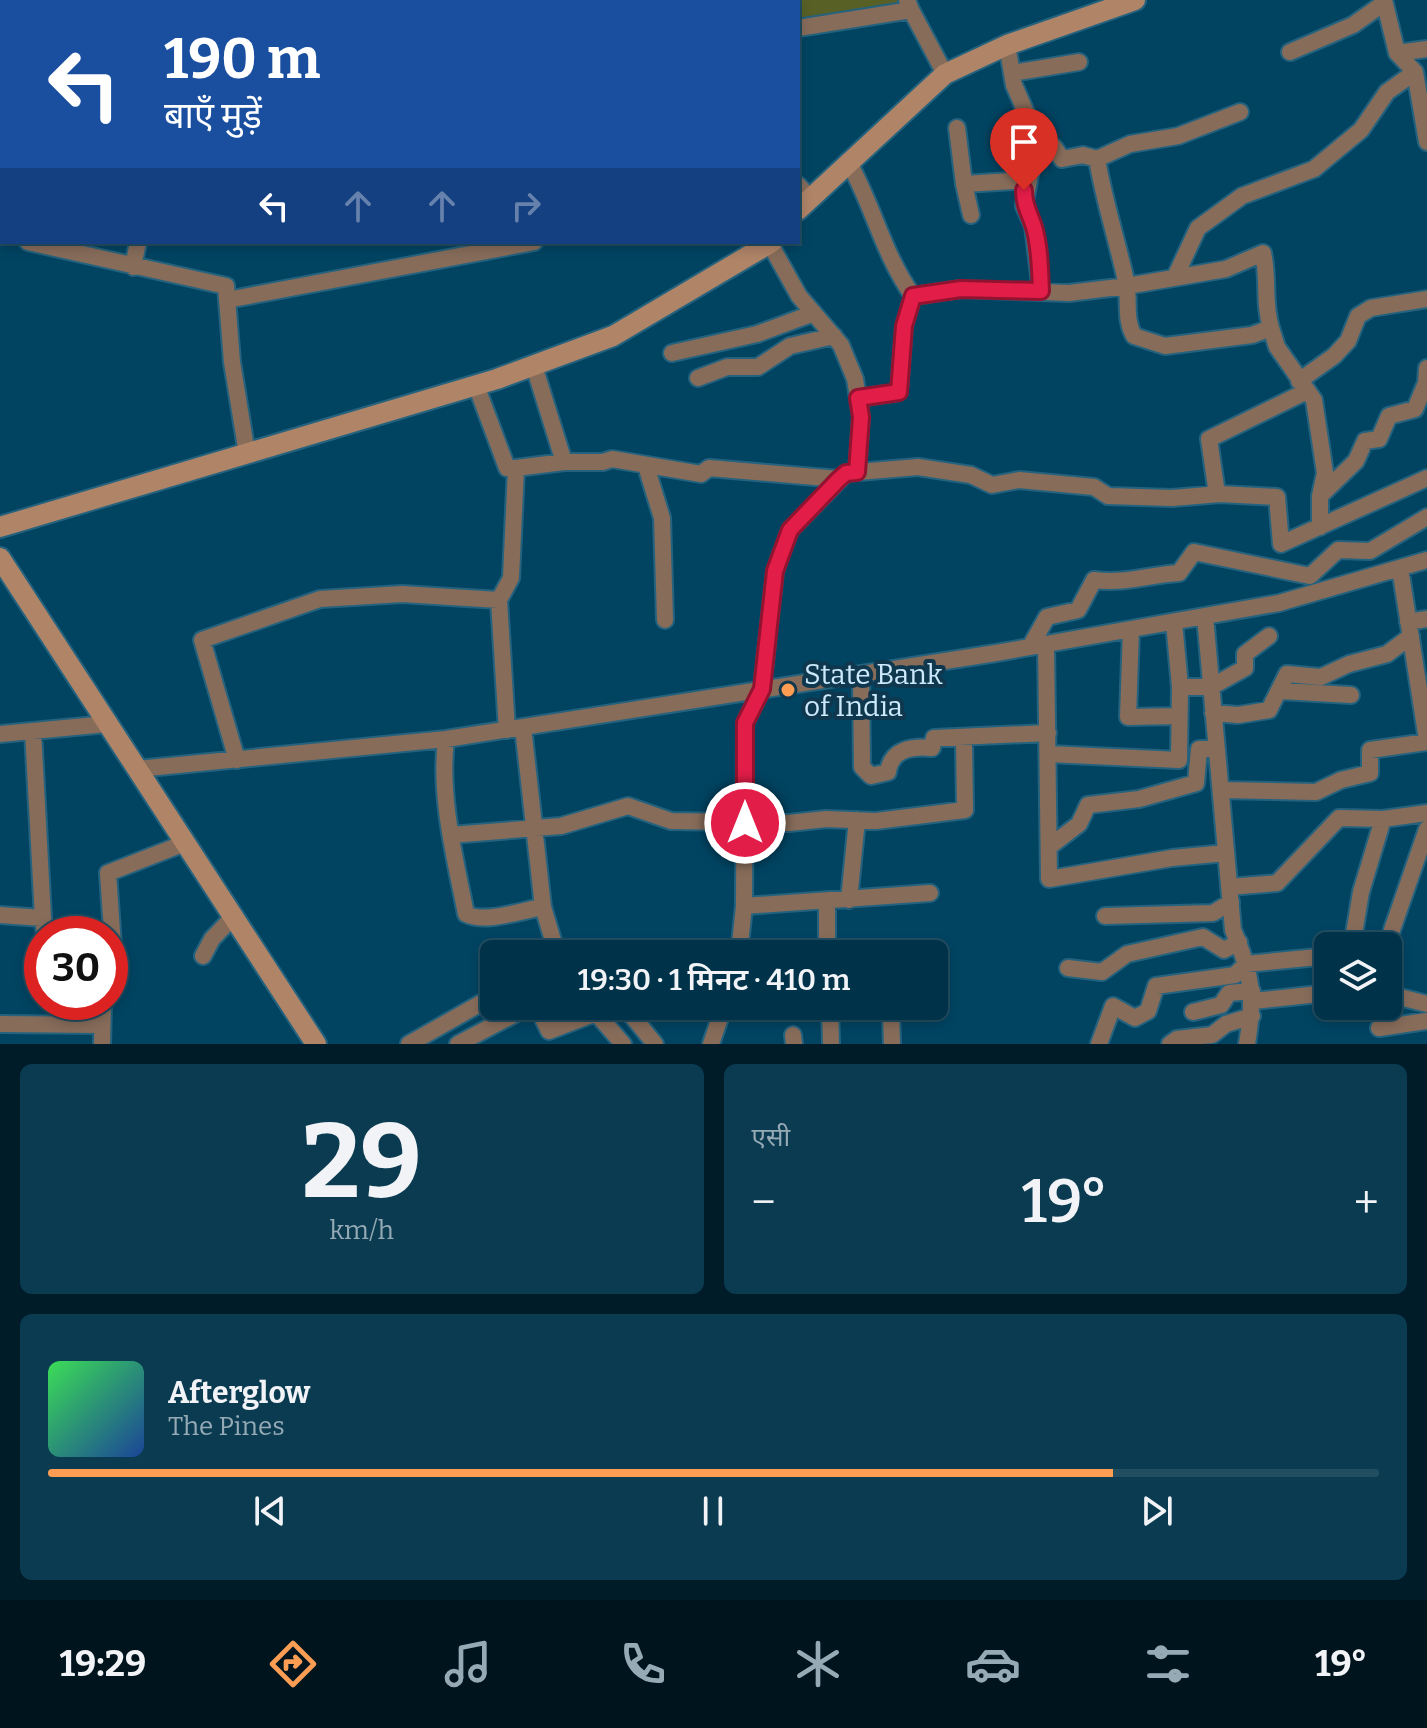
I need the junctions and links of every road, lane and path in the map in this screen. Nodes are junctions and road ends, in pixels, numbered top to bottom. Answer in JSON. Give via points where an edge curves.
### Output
{"nodes":[{"id":1,"x":1135,"y":0,"type":"edge"},
{"id":2,"x":1384,"y":1,"type":"edge"},
{"id":3,"x":1108,"y":4,"type":"edge"},
{"id":4,"x":909,"y":5,"type":"edge"},
{"id":5,"x":800,"y":28,"type":"edge"},
{"id":6,"x":1007,"y":45,"type":"junction"},
{"id":7,"x":1427,"y":49,"type":"edge"},
{"id":8,"x":1290,"y":52,"type":"dead end"},
{"id":9,"x":1397,"y":53,"type":"junction"},
{"id":10,"x":1079,"y":62,"type":"dead end"},
{"id":11,"x":1415,"y":72,"type":"junction"},
{"id":12,"x":1012,"y":73,"type":"junction"},
{"id":13,"x":945,"y":74,"type":"junction"},
{"id":14,"x":1240,"y":112,"type":"dead end"},
{"id":15,"x":957,"y":128,"type":"dead end"},
{"id":16,"x":1037,"y":138,"type":"junction"},
{"id":17,"x":1427,"y":142,"type":"edge"},
{"id":18,"x":1097,"y":159,"type":"junction"},
{"id":19,"x":848,"y":161,"type":"junction"},
{"id":20,"x":1028,"y":180,"type":"junction"},
{"id":21,"x":964,"y":184,"type":"junction"},
{"id":22,"x":802,"y":197,"type":"edge"},
{"id":23,"x":971,"y":215,"type":"dead end"},
{"id":24,"x":36,"y":244,"type":"edge"},
{"id":25,"x":138,"y":244,"type":"edge"},
{"id":26,"x":523,"y":244,"type":"edge"},
{"id":27,"x":769,"y":244,"type":"edge"},
{"id":28,"x":771,"y":244,"type":"edge"},
{"id":29,"x":133,"y":267,"type":"junction"},
{"id":30,"x":1175,"y":277,"type":"junction"},
{"id":31,"x":1127,"y":286,"type":"junction"},
{"id":32,"x":1041,"y":291,"type":"junction"},
{"id":33,"x":913,"y":296,"type":"junction"},
{"id":34,"x":1427,"y":299,"type":"edge"},
{"id":35,"x":227,"y":300,"type":"junction"},
{"id":36,"x":814,"y":313,"type":"junction"},
{"id":37,"x":1271,"y":328,"type":"junction"},
{"id":38,"x":834,"y":336,"type":"junction"},
{"id":39,"x":672,"y":353,"type":"dead end"},
{"id":40,"x":534,"y":366,"type":"junction"},
{"id":41,"x":1427,"y":368,"type":"edge"},
{"id":42,"x":698,"y":378,"type":"dead end"},
{"id":43,"x":476,"y":385,"type":"junction"},
{"id":44,"x":1302,"y":386,"type":"junction"},
{"id":45,"x":858,"y":398,"type":"junction"},
{"id":46,"x":247,"y":454,"type":"junction"},
{"id":47,"x":564,"y":462,"type":"junction"},
{"id":48,"x":646,"y":466,"type":"junction"},
{"id":49,"x":516,"y":468,"type":"junction"},
{"id":50,"x":857,"y":472,"type":"junction"},
{"id":51,"x":1427,"y":478,"type":"edge"},
{"id":52,"x":839,"y":479,"type":"junction"},
{"id":53,"x":1217,"y":494,"type":"junction"},
{"id":54,"x":1320,"y":496,"type":"junction"},
{"id":55,"x":1427,"y":517,"type":"edge"},
{"id":56,"x":0,"y":527,"type":"edge"},
{"id":57,"x":1320,"y":527,"type":"junction"},
{"id":58,"x":0,"y":558,"type":"edge"},
{"id":59,"x":1427,"y":560,"type":"edge"},
{"id":60,"x":1400,"y":568,"type":"junction"},
{"id":61,"x":499,"y":600,"type":"junction"},
{"id":62,"x":1205,"y":616,"type":"junction"},
{"id":63,"x":1427,"y":619,"type":"edge"},
{"id":64,"x":665,"y":620,"type":"dead end"},
{"id":65,"x":1174,"y":622,"type":"junction"},
{"id":66,"x":1131,"y":629,"type":"junction"},
{"id":67,"x":1269,"y":636,"type":"dead end"},
{"id":68,"x":1414,"y":636,"type":"edge"},
{"id":69,"x":1038,"y":645,"type":"junction"},
{"id":70,"x":861,"y":674,"type":"junction"},
{"id":71,"x":1180,"y":687,"type":"junction"},
{"id":72,"x":1211,"y":687,"type":"junction"},
{"id":73,"x":762,"y":689,"type":"junction"},
{"id":74,"x":1281,"y":691,"type":"junction"},
{"id":75,"x":1351,"y":695,"type":"dead end"},
{"id":76,"x":1213,"y":713,"type":"junction"},
{"id":77,"x":1178,"y":716,"type":"junction"},
{"id":78,"x":107,"y":724,"type":"junction"},
{"id":79,"x":515,"y":728,"type":"junction"},
{"id":80,"x":33,"y":731,"type":"junction"},
{"id":81,"x":1048,"y":733,"type":"junction"},
{"id":82,"x":0,"y":734,"type":"edge"},
{"id":83,"x":446,"y":739,"type":"junction"},
{"id":84,"x":964,"y":739,"type":"junction"},
{"id":85,"x":1427,"y":741,"type":"edge"},
{"id":86,"x":1217,"y":749,"type":"junction"},
{"id":87,"x":1049,"y":754,"type":"junction"},
{"id":88,"x":237,"y":760,"type":"junction"},
{"id":89,"x":137,"y":769,"type":"junction"},
{"id":90,"x":1221,"y":790,"type":"junction"},
{"id":91,"x":1427,"y":813,"type":"edge"},
{"id":92,"x":1383,"y":819,"type":"junction"},
{"id":93,"x":857,"y":820,"type":"junction"},
{"id":94,"x":745,"y":823,"type":"junction"},
{"id":95,"x":536,"y":828,"type":"junction"},
{"id":96,"x":1427,"y":829,"type":"edge"},
{"id":97,"x":451,"y":835,"type":"junction"},
{"id":98,"x":185,"y":843,"type":"junction"},
{"id":99,"x":1049,"y":847,"type":"junction"},
{"id":100,"x":1226,"y":853,"type":"junction"},
{"id":101,"x":930,"y":893,"type":"dead end"},
{"id":102,"x":1230,"y":894,"type":"junction"},
{"id":103,"x":849,"y":900,"type":"junction"},
{"id":104,"x":827,"y":902,"type":"junction"},
{"id":105,"x":744,"y":906,"type":"junction"},
{"id":106,"x":543,"y":907,"type":"junction"},
{"id":107,"x":0,"y":915,"type":"edge"},
{"id":108,"x":43,"y":916,"type":"edge"},
{"id":109,"x":111,"y":916,"type":"edge"},
{"id":110,"x":1105,"y":916,"type":"dead end"},
{"id":111,"x":233,"y":917,"type":"junction"},
{"id":112,"x":24,"y":921,"type":"edge"},
{"id":113,"x":1392,"y":930,"type":"dead end"},
{"id":114,"x":1354,"y":932,"type":"edge"},
{"id":115,"x":553,"y":940,"type":"edge"},
{"id":116,"x":740,"y":940,"type":"edge"},
{"id":117,"x":827,"y":940,"type":"edge"},
{"id":118,"x":1239,"y":942,"type":"junction"},
{"id":119,"x":203,"y":956,"type":"dead end"},
{"id":120,"x":1314,"y":957,"type":"edge"},
{"id":121,"x":1246,"y":964,"type":"junction"},
{"id":122,"x":1068,"y":968,"type":"dead end"},
{"id":123,"x":1314,"y":995,"type":"edge"},
{"id":124,"x":1402,"y":998,"type":"edge"},
{"id":125,"x":1252,"y":1003,"type":"junction"},
{"id":126,"x":480,"y":1004,"type":"edge"},
{"id":127,"x":1427,"y":1004,"type":"edge"},
{"id":128,"x":1193,"y":1012,"type":"dead end"},
{"id":129,"x":102,"y":1020,"type":"edge"},
{"id":130,"x":503,"y":1020,"type":"edge"},
{"id":131,"x":544,"y":1020,"type":"edge"},
{"id":132,"x":578,"y":1020,"type":"edge"},
{"id":133,"x":602,"y":1020,"type":"edge"},
{"id":134,"x":635,"y":1020,"type":"edge"},
{"id":135,"x":719,"y":1020,"type":"edge"},
{"id":136,"x":830,"y":1020,"type":"edge"},
{"id":137,"x":891,"y":1020,"type":"edge"},
{"id":138,"x":1427,"y":1021,"type":"edge"},
{"id":139,"x":0,"y":1024,"type":"edge"},
{"id":140,"x":102,"y":1025,"type":"junction"},
{"id":141,"x":1379,"y":1028,"type":"dead end"},
{"id":142,"x":102,"y":1044,"type":"edge"},
{"id":143,"x":316,"y":1044,"type":"edge"},
{"id":144,"x":409,"y":1044,"type":"edge"},
{"id":145,"x":458,"y":1044,"type":"edge"},
{"id":146,"x":623,"y":1044,"type":"edge"},
{"id":147,"x":655,"y":1044,"type":"edge"},
{"id":148,"x":711,"y":1044,"type":"edge"},
{"id":149,"x":831,"y":1044,"type":"edge"},
{"id":150,"x":892,"y":1044,"type":"edge"},
{"id":151,"x":1099,"y":1044,"type":"edge"},
{"id":152,"x":1170,"y":1044,"type":"edge"},
{"id":153,"x":1247,"y":1044,"type":"edge"}],
"edges":[{"from":1,"to":3,"type":"main road"},
{"from":2,"to":8,"type":"street","via":[[1353,25]]},
{"from":2,"to":9,"type":"street"},
{"from":3,"to":6,"type":"main road"},
{"from":4,"to":5,"type":"street"},
{"from":4,"to":13,"type":"street"},
{"from":6,"to":12,"type":"street"},
{"from":6,"to":13,"type":"main road"},
{"from":7,"to":9,"type":"street"},
{"from":9,"to":11,"type":"street"},
{"from":10,"to":12,"type":"street"},
{"from":11,"to":17,"type":"street"},
{"from":11,"to":30,"type":"street","via":[[1387,92],[1361,130],[1314,169],[1242,196],[1198,228]]},
{"from":12,"to":16,"type":"street"},
{"from":13,"to":19,"type":"main road"},
{"from":14,"to":18,"type":"street"},
{"from":15,"to":21,"type":"street"},
{"from":16,"to":18,"type":"street","via":[[1054,147],[1062,159]]},
{"from":16,"to":20,"type":"street"},
{"from":18,"to":31,"type":"street"},
{"from":19,"to":22,"type":"main road"},
{"from":19,"to":33,"type":"street","via":[[867,194],[895,271]]},
{"from":20,"to":21,"type":"street"},
{"from":20,"to":32,"type":"street","via":[[1024,206],[1033,226]]},
{"from":21,"to":23,"type":"street"},
{"from":24,"to":29,"type":"street"},
{"from":25,"to":29,"type":"street"},
{"from":26,"to":35,"type":"street"},
{"from":27,"to":40,"type":"main road","via":[[613,336]]},
{"from":28,"to":36,"type":"street","via":[[787,277]]},
{"from":29,"to":35,"type":"street","via":[[226,286]]},
{"from":30,"to":31,"type":"street"},
{"from":30,"to":37,"type":"street","via":[[1226,269],[1263,253],[1268,277],[1263,305]]},
{"from":31,"to":32,"type":"street"},
{"from":31,"to":37,"type":"street","via":[[1127,323],[1134,336],[1165,346]]},
{"from":32,"to":33,"type":"street","via":[[961,289]]},
{"from":33,"to":45,"type":"street","via":[[904,326],[899,392]]},
{"from":34,"to":44,"type":"street","via":[[1371,308],[1358,316],[1348,341]]},
{"from":35,"to":46,"type":"street"},
{"from":36,"to":38,"type":"street"},
{"from":36,"to":39,"type":"street","via":[[757,334]]},
{"from":37,"to":44,"type":"street"},
{"from":38,"to":42,"type":"street","via":[[790,346],[758,367],[727,367]]},
{"from":38,"to":45,"type":"street","via":[[855,379]]},
{"from":40,"to":43,"type":"main road"},
{"from":40,"to":47,"type":"street"},
{"from":41,"to":54,"type":"street","via":[[1415,409],[1389,416],[1379,439],[1365,441],[1356,461]]},
{"from":43,"to":46,"type":"main road"},
{"from":43,"to":49,"type":"street","via":[[507,468]]},
{"from":44,"to":53,"type":"street","via":[[1209,439]]},
{"from":44,"to":54,"type":"street","via":[[1314,400],[1322,446],[1325,473]]},
{"from":45,"to":50,"type":"street"},
{"from":46,"to":56,"type":"main road"},
{"from":47,"to":48,"type":"street","via":[[612,459]]},
{"from":47,"to":49,"type":"street"},
{"from":48,"to":52,"type":"street","via":[[701,474],[709,468]]},
{"from":48,"to":64,"type":"street","via":[[662,518]]},
{"from":49,"to":61,"type":"street","via":[[511,578]]},
{"from":50,"to":52,"type":"street"},
{"from":50,"to":53,"type":"street","via":[[918,467],[971,475],[992,485],[1019,480],[1094,487],[1108,496]]},
{"from":51,"to":57,"type":"street"},
{"from":52,"to":73,"type":"street","via":[[790,530],[775,571]]},
{"from":53,"to":57,"type":"street","via":[[1277,497],[1281,544]]},
{"from":54,"to":57,"type":"street"},
{"from":55,"to":69,"type":"street","via":[[1370,551],[1338,550],[1310,576],[1194,552],[1179,573],[1122,584],[1094,580],[1078,610],[1047,617]]},
{"from":58,"to":78,"type":"main road"},
{"from":59,"to":60,"type":"street"},
{"from":60,"to":62,"type":"street","via":[[1279,603]]},
{"from":60,"to":68,"type":"street"},
{"from":61,"to":79,"type":"street"},
{"from":61,"to":88,"type":"street","via":[[402,594],[320,599],[202,640]]},
{"from":62,"to":65,"type":"street"},
{"from":62,"to":72,"type":"street"},
{"from":63,"to":68,"type":"street"},
{"from":65,"to":66,"type":"street"},
{"from":65,"to":71,"type":"street"},
{"from":66,"to":69,"type":"street"},
{"from":66,"to":77,"type":"street","via":[[1128,717]]},
{"from":67,"to":72,"type":"street","via":[[1245,654],[1245,668]]},
{"from":68,"to":74,"type":"street","via":[[1387,654],[1321,677],[1287,674]]},
{"from":68,"to":85,"type":"street"},
{"from":69,"to":70,"type":"street"},
{"from":69,"to":81,"type":"street"},
{"from":70,"to":73,"type":"street"},
{"from":70,"to":84,"type":"street","via":[[862,767],[871,776],[888,772],[896,754],[932,748],[934,738]]},
{"from":71,"to":72,"type":"street"},
{"from":71,"to":77,"type":"street"},
{"from":72,"to":76,"type":"street"},
{"from":73,"to":79,"type":"street"},
{"from":73,"to":94,"type":"street","via":[[745,723]]},
{"from":74,"to":75,"type":"street"},
{"from":74,"to":76,"type":"street","via":[[1269,710]]},
{"from":76,"to":86,"type":"street"},
{"from":77,"to":87,"type":"street","via":[[1179,760]]},
{"from":78,"to":80,"type":"street"},
{"from":78,"to":89,"type":"main road"},
{"from":79,"to":83,"type":"street"},
{"from":79,"to":95,"type":"street"},
{"from":80,"to":82,"type":"street"},
{"from":80,"to":108,"type":"street"},
{"from":81,"to":84,"type":"street","via":[[976,734]]},
{"from":81,"to":87,"type":"street"},
{"from":83,"to":88,"type":"street"},
{"from":83,"to":97,"type":"street"},
{"from":84,"to":93,"type":"street","via":[[965,810]]},
{"from":85,"to":90,"type":"street","via":[[1370,750],[1370,773],[1316,792]]},
{"from":86,"to":90,"type":"street"},
{"from":86,"to":99,"type":"street","via":[[1199,749],[1196,783],[1139,799],[1088,805],[1079,824]]},
{"from":87,"to":99,"type":"street"},
{"from":88,"to":89,"type":"street"},
{"from":89,"to":98,"type":"main road"},
{"from":90,"to":100,"type":"street"},
{"from":91,"to":92,"type":"street"},
{"from":92,"to":102,"type":"street","via":[[1339,818],[1277,883]]},
{"from":92,"to":114,"type":"street"},
{"from":93,"to":94,"type":"street"},
{"from":93,"to":103,"type":"street"},
{"from":94,"to":95,"type":"street","via":[[671,821],[628,806]]},
{"from":94,"to":105,"type":"street"},
{"from":95,"to":97,"type":"street"},
{"from":95,"to":106,"type":"street"},
{"from":96,"to":113,"type":"street"},
{"from":97,"to":106,"type":"street","via":[[466,914]]},
{"from":98,"to":109,"type":"street","via":[[108,873]]},
{"from":98,"to":111,"type":"main road"},
{"from":99,"to":100,"type":"street","via":[[1049,879]]},
{"from":100,"to":102,"type":"street"},
{"from":101,"to":103,"type":"street"},
{"from":102,"to":110,"type":"street","via":[[1213,913]]},
{"from":102,"to":118,"type":"street"},
{"from":103,"to":104,"type":"street"},
{"from":104,"to":105,"type":"street"},
{"from":104,"to":117,"type":"street"},
{"from":105,"to":116,"type":"street"},
{"from":106,"to":115,"type":"street"},
{"from":107,"to":112,"type":"street"},
{"from":111,"to":119,"type":"street"},
{"from":111,"to":143,"type":"main road"},
{"from":118,"to":121,"type":"street"},
{"from":118,"to":122,"type":"street","via":[[1224,950],[1203,937],[1127,954],[1102,972]]},
{"from":120,"to":121,"type":"street"},
{"from":121,"to":125,"type":"street"},
{"from":121,"to":151,"type":"street","via":[[1235,975],[1156,986],[1148,1011],[1135,1018],[1113,1006]]},
{"from":123,"to":125,"type":"street"},
{"from":124,"to":127,"type":"street"},
{"from":125,"to":128,"type":"street","via":[[1229,993],[1221,1005]]},
{"from":125,"to":152,"type":"street","via":[[1212,1035]]},
{"from":125,"to":153,"type":"street"},
{"from":126,"to":144,"type":"street"},
{"from":129,"to":140,"type":"street"},
{"from":130,"to":145,"type":"street"},
{"from":131,"to":132,"type":"street","via":[[549,1031]]},
{"from":133,"to":146,"type":"street"},
{"from":134,"to":147,"type":"street"},
{"from":135,"to":148,"type":"street"},
{"from":136,"to":149,"type":"street"},
{"from":137,"to":150,"type":"street"},
{"from":138,"to":141,"type":"street"},
{"from":139,"to":140,"type":"street"},
{"from":140,"to":142,"type":"street"}]}
